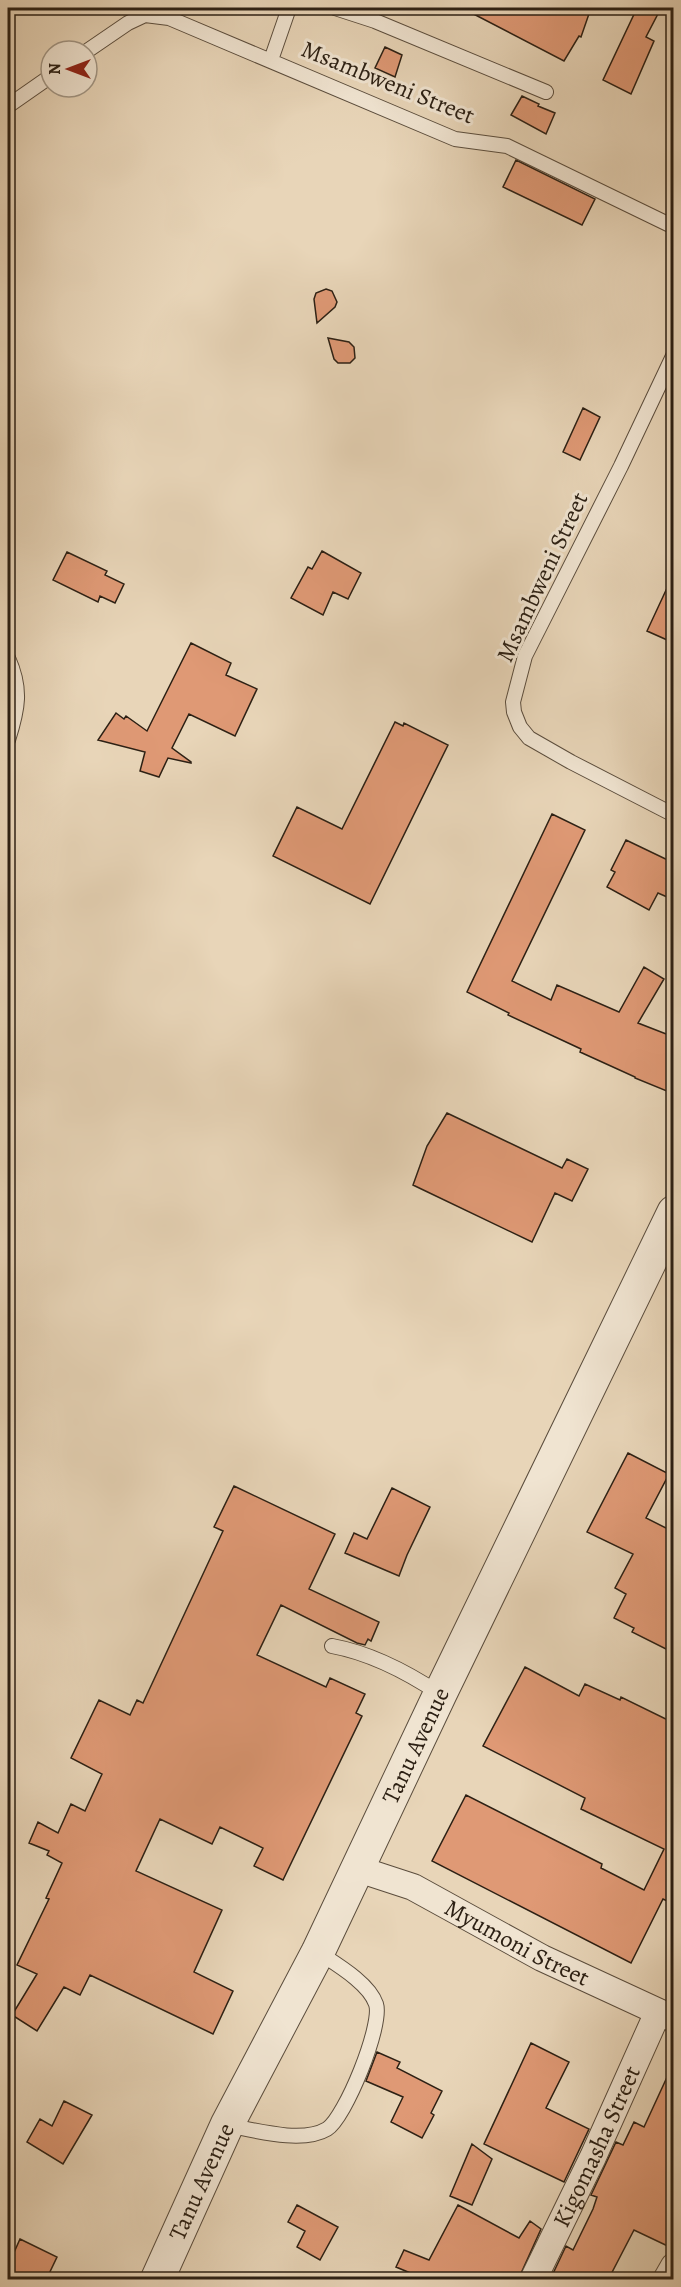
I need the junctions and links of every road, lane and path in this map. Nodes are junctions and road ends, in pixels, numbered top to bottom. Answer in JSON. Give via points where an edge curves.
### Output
{"nodes":[{"id":1,"x":289,"y":8,"type":"edge"},
{"id":2,"x":335,"y":8,"type":"edge"},
{"id":3,"x":99,"y":43,"type":"edge"},
{"id":4,"x":271,"y":60,"type":"junction"},
{"id":5,"x":39,"y":84,"type":"edge"},
{"id":6,"x":546,"y":92,"type":"dead end"},
{"id":7,"x":8,"y":106,"type":"edge"},
{"id":8,"x":674,"y":227,"type":"edge"},
{"id":9,"x":674,"y":354,"type":"edge"},
{"id":10,"x":8,"y":658,"type":"edge"},
{"id":11,"x":8,"y":740,"type":"edge"},
{"id":12,"x":674,"y":815,"type":"edge"},
{"id":13,"x":674,"y":1212,"type":"edge"},
{"id":14,"x":332,"y":1646,"type":"dead end"},
{"id":15,"x":440,"y":1694,"type":"junction"},
{"id":16,"x":358,"y":1869,"type":"junction"},
{"id":17,"x":318,"y":1952,"type":"junction"},
{"id":18,"x":666,"y":2016,"type":"edge"},
{"id":19,"x":227,"y":2125,"type":"junction"},
{"id":20,"x":674,"y":2266,"type":"edge"},
{"id":21,"x":157,"y":2280,"type":"edge"},
{"id":22,"x":533,"y":2280,"type":"edge"},
{"id":23,"x":666,"y":2280,"type":"edge"}],
"edges":[{"from":1,"to":4,"type":"lane"},
{"from":2,"to":6,"type":"lane"},
{"from":3,"to":4,"type":"lane","name":"Msambweni Street","via":[[146,15],[169,18]]},
{"from":4,"to":8,"type":"lane","name":"Msambweni Street","via":[[455,139],[507,146]]},
{"from":5,"to":7,"type":"lane"},
{"from":9,"to":12,"type":"lane","name":"Msambweni Street","via":[[525,656],[513,702],[520,727],[529,738]]},
{"from":10,"to":11,"type":"lane","via":[[17,694],[17,712]]},
{"from":13,"to":15,"type":"street","name":"Tanu Avenue"},
{"from":14,"to":15,"type":"lane","via":[[367,1655]]},
{"from":15,"to":16,"type":"street","name":"Tanu Avenue"},
{"from":16,"to":17,"type":"street","name":"Tanu Avenue"},
{"from":16,"to":18,"type":"street","name":"Myumoni Street","via":[[413,1887],[542,1959]]},
{"from":17,"to":19,"type":"street","name":"Tanu Avenue"},
{"from":17,"to":19,"type":"lane","via":[[366,1989],[377,2012],[374,2037],[338,2118],[326,2130],[295,2136]]},
{"from":18,"to":22,"type":"street","name":"Kigomasha Street"},
{"from":19,"to":21,"type":"street","name":"Tanu Avenue"},
{"from":20,"to":23,"type":"street"}]}
